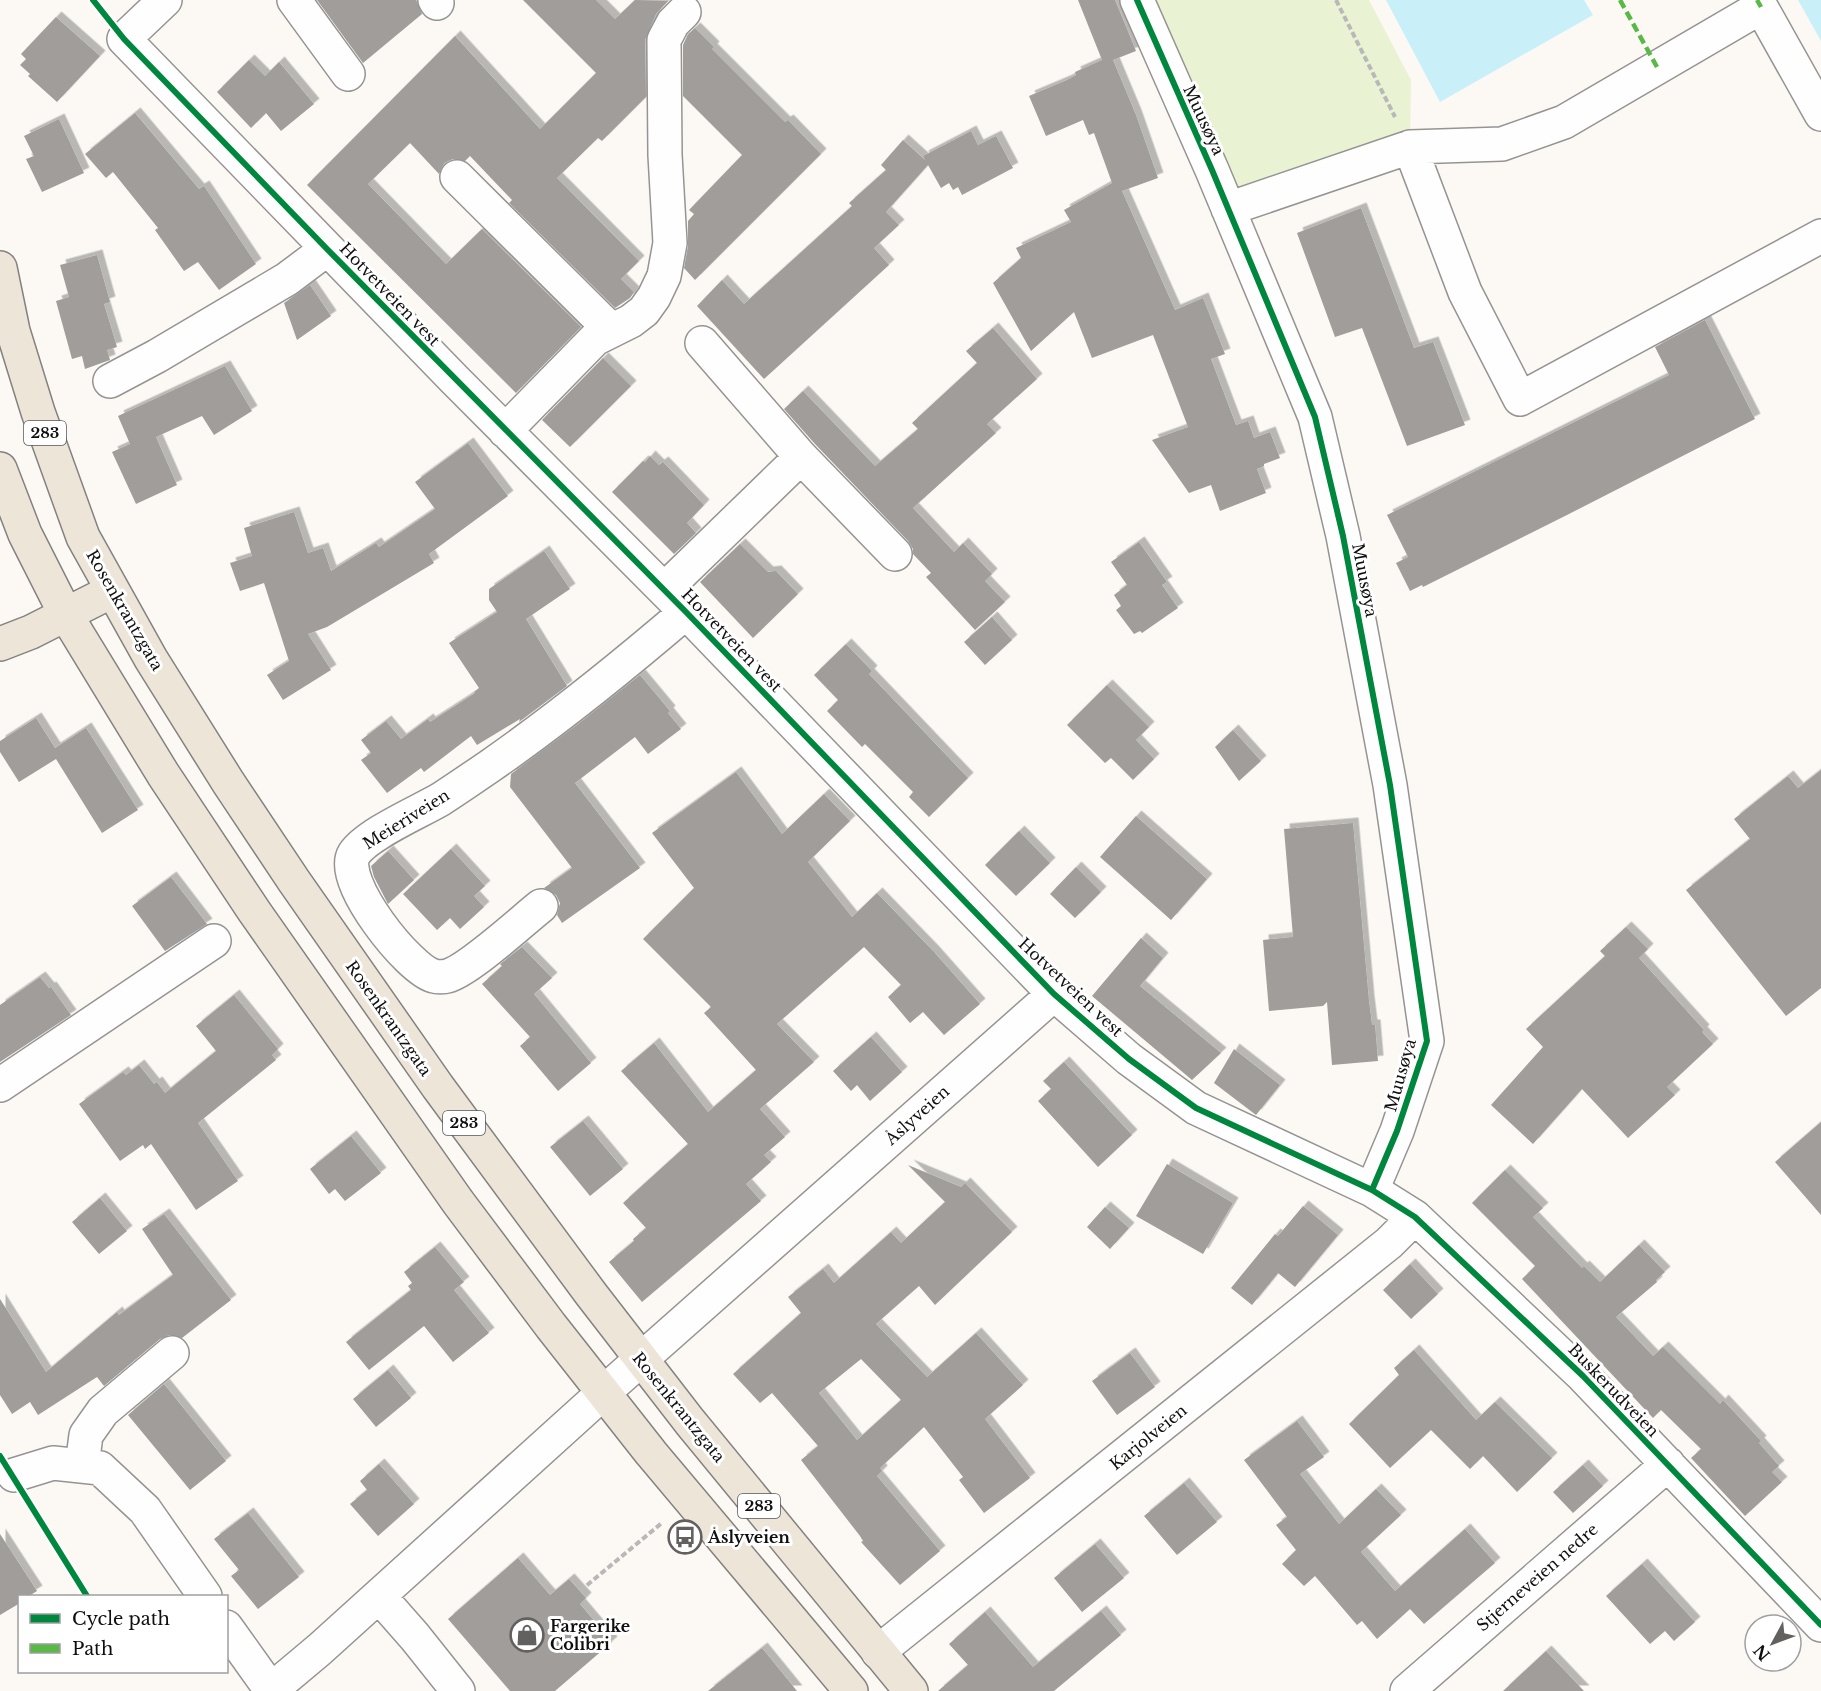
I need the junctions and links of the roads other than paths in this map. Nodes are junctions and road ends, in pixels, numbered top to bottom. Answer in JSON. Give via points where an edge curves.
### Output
{"nodes":[{"id":1,"x":165,"y":0,"type":"edge"},
{"id":2,"x":294,"y":0,"type":"edge"},
{"id":3,"x":1137,"y":0,"type":"edge"},
{"id":4,"x":684,"y":12,"type":"dead end"},
{"id":5,"x":348,"y":74,"type":"dead end"},
{"id":6,"x":1821,"y":114,"type":"edge"},
{"id":7,"x":1410,"y":147,"type":"junction"},
{"id":8,"x":457,"y":177,"type":"dead end"},
{"id":9,"x":1228,"y":209,"type":"junction"},
{"id":10,"x":1821,"y":236,"type":"edge"},
{"id":11,"x":327,"y":249,"type":"junction"},
{"id":12,"x":0,"y":268,"type":"edge"},
{"id":13,"x":611,"y":330,"type":"junction"},
{"id":14,"x":702,"y":343,"type":"dead end"},
{"id":15,"x":110,"y":381,"type":"dead end"},
{"id":16,"x":505,"y":431,"type":"junction"},
{"id":17,"x":801,"y":457,"type":"junction"},
{"id":18,"x":0,"y":469,"type":"edge"},
{"id":19,"x":895,"y":554,"type":"dead end"},
{"id":20,"x":112,"y":591,"type":"junction"},
{"id":21,"x":675,"y":601,"type":"junction"},
{"id":22,"x":66,"y":615,"type":"junction"},
{"id":23,"x":0,"y":644,"type":"edge"},
{"id":24,"x":542,"y":906,"type":"dead end"},
{"id":25,"x":214,"y":941,"type":"dead end"},
{"id":26,"x":1054,"y":994,"type":"junction"},
{"id":27,"x":0,"y":1085,"type":"edge"},
{"id":28,"x":1372,"y":1190,"type":"junction"},
{"id":29,"x":1415,"y":1217,"type":"junction"},
{"id":30,"x":172,"y":1353,"type":"dead end"},
{"id":31,"x":641,"y":1359,"type":"junction"},
{"id":32,"x":603,"y":1393,"type":"junction"},
{"id":33,"x":1668,"y":1464,"type":"junction"},
{"id":34,"x":82,"y":1466,"type":"junction"},
{"id":35,"x":14,"y":1475,"type":"dead end"},
{"id":36,"x":204,"y":1595,"type":"edge"},
{"id":37,"x":379,"y":1596,"type":"junction"},
{"id":38,"x":1821,"y":1625,"type":"edge"},
{"id":39,"x":228,"y":1630,"type":"edge"},
{"id":40,"x":878,"y":1652,"type":"junction"},
{"id":41,"x":271,"y":1691,"type":"edge"},
{"id":42,"x":458,"y":1691,"type":"edge"},
{"id":43,"x":851,"y":1691,"type":"edge"},
{"id":44,"x":911,"y":1691,"type":"edge"},
{"id":45,"x":1407,"y":1691,"type":"edge"}],
"edges":[{"from":1,"to":11,"type":"street","name":"Hotvetveien vest","via":[[124,39]]},
{"from":2,"to":5,"type":"street"},
{"from":3,"to":9,"type":"street","name":"Muusøya"},
{"from":4,"to":13,"type":"street","via":[[663,40],[670,243],[664,276],[644,311]]},
{"from":6,"to":7,"type":"street","via":[[1761,7],[1564,122],[1502,144]]},
{"from":7,"to":9,"type":"street"},
{"from":7,"to":10,"type":"street","via":[[1466,292],[1520,399]]},
{"from":8,"to":13,"type":"street"},
{"from":9,"to":28,"type":"street","name":"Muusøya","via":[[1315,417],[1343,536],[1388,774],[1427,1041],[1397,1131]]},
{"from":11,"to":15,"type":"street","name":"Hotvetveien vest","via":[[286,279]]},
{"from":11,"to":16,"type":"street","name":"Hotvetveien vest"},
{"from":12,"to":20,"type":"main road","name":"Rosenkrantzgata","number":"283","via":[[13,331],[38,412],[83,537]]},
{"from":13,"to":16,"type":"street","via":[[595,339]]},
{"from":14,"to":17,"type":"street"},
{"from":16,"to":21,"type":"street","name":"Hotvetveien vest"},
{"from":17,"to":19,"type":"street"},
{"from":17,"to":21,"type":"street"},
{"from":18,"to":22,"type":"main road","via":[[25,534]]},
{"from":20,"to":22,"type":"main road"},
{"from":20,"to":31,"type":"main road","name":"Rosenkrantzgata","number":"283","via":[[186,716],[294,881],[438,1087]]},
{"from":21,"to":24,"type":"street","name":"Meieriveien","via":[[628,663],[490,766],[362,844],[352,856],[351,873],[372,915],[421,969],[434,976],[448,976],[470,963]]},
{"from":21,"to":26,"type":"street","name":"Hotvetveien vest"},
{"from":22,"to":23,"type":"main road"},
{"from":22,"to":32,"type":"main road","via":[[157,764],[254,911],[458,1202]]},
{"from":25,"to":27,"type":"street"},
{"from":26,"to":28,"type":"street","name":"Hotvetveien vest","via":[[1129,1059],[1196,1108]]},
{"from":26,"to":31,"type":"street","name":"Åslyveien"},
{"from":28,"to":29,"type":"street","name":"Buskerudveien"},
{"from":29,"to":33,"type":"street","name":"Buskerudveien","via":[[1575,1368]]},
{"from":29,"to":40,"type":"street","name":"Karjolveien","via":[[1380,1250]]},
{"from":30,"to":34,"type":"street","via":[[103,1411],[86,1435]]},
{"from":31,"to":32,"type":"street","name":"Åslyveien"},
{"from":31,"to":40,"type":"main road","name":"Rosenkrantzgata","number":"283"},
{"from":32,"to":37,"type":"street","name":"Åslyveien"},
{"from":32,"to":43,"type":"main road"},
{"from":33,"to":38,"type":"street","name":"Buskerudveien"},
{"from":33,"to":45,"type":"street","name":"Stjerneveien nedre"},
{"from":34,"to":35,"type":"street","via":[[54,1463]]},
{"from":34,"to":36,"type":"street","via":[[100,1468],[145,1510]]},
{"from":37,"to":41,"type":"street","name":"Åslyveien"},
{"from":37,"to":42,"type":"street"},
{"from":39,"to":41,"type":"street"},
{"from":40,"to":44,"type":"main road","name":"Rosenkrantzgata","number":"283"}]}
